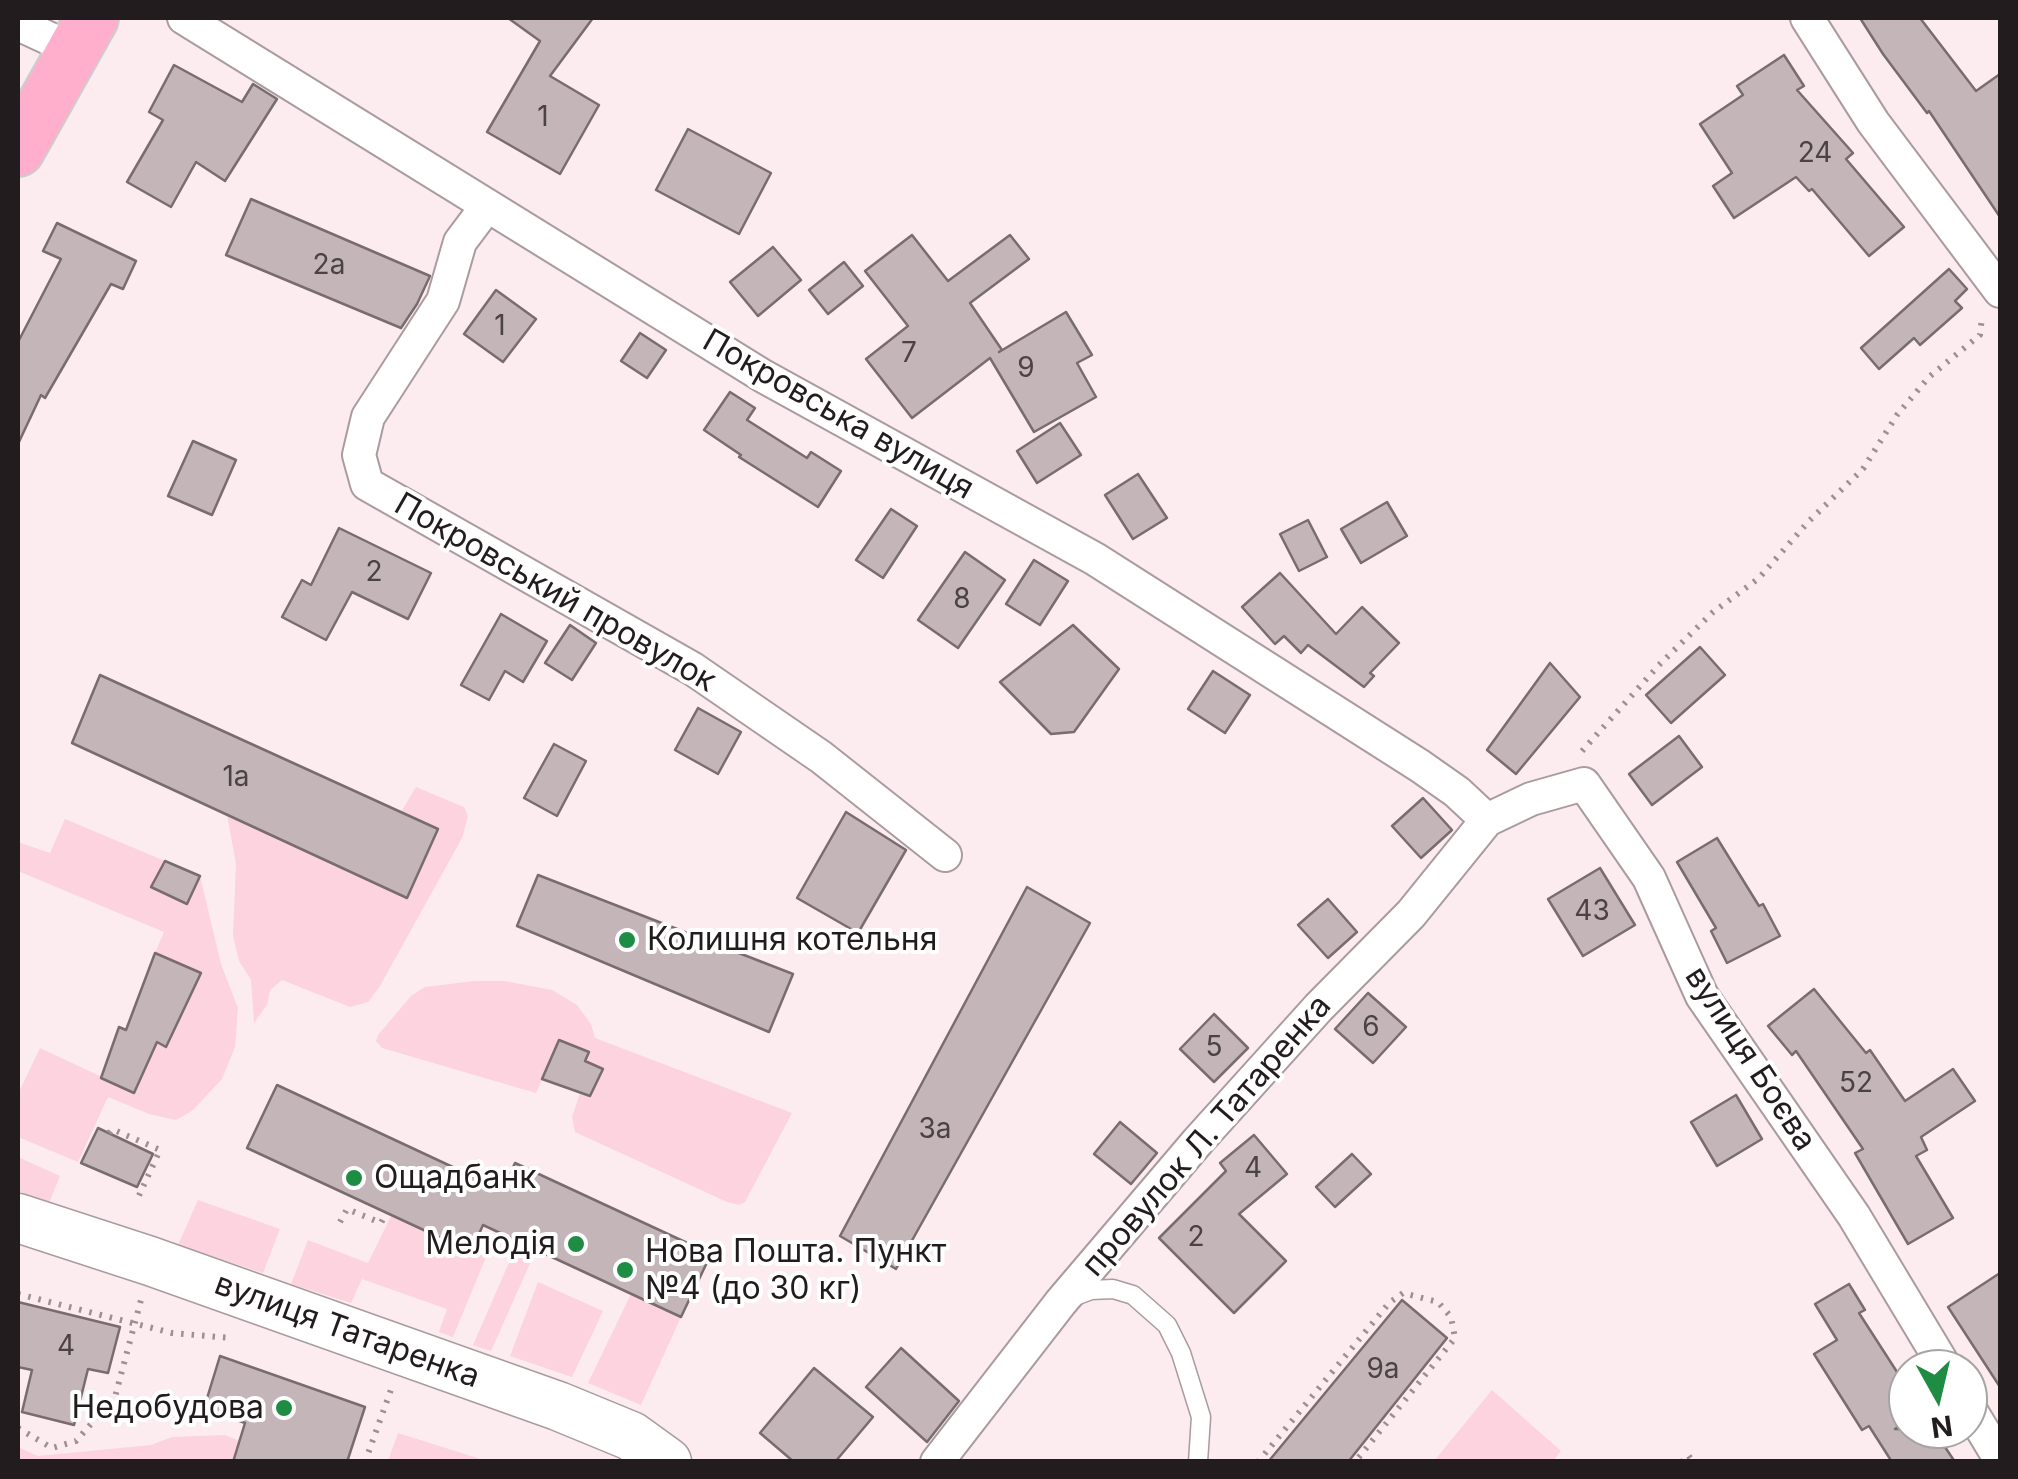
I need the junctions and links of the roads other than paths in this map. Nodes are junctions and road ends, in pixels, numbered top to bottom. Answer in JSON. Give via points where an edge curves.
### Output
{"nodes":[{"id":1,"x":184,"y":18,"type":"edge"},
{"id":2,"x":1807,"y":18,"type":"edge"},
{"id":3,"x":18,"y":24,"type":"edge"},
{"id":4,"x":83,"y":34,"type":"edge"},
{"id":5,"x":18,"y":150,"type":"edge"},
{"id":6,"x":487,"y":206,"type":"junction"},
{"id":7,"x":1991,"y":304,"type":"edge"},
{"id":8,"x":1487,"y":820,"type":"junction"},
{"id":9,"x":945,"y":855,"type":"dead end"},
{"id":10,"x":18,"y":1218,"type":"edge"},
{"id":11,"x":1060,"y":1302,"type":"junction"},
{"id":12,"x":1934,"y":1349,"type":"edge"},
{"id":13,"x":668,"y":1462,"type":"edge"},
{"id":14,"x":938,"y":1462,"type":"edge"},
{"id":15,"x":1198,"y":1462,"type":"edge"}],
"edges":[{"from":1,"to":6,"type":"street","name":"Покровська вулиця"},
{"from":2,"to":7,"type":"street"},
{"from":3,"to":4,"type":"street"},
{"from":4,"to":5,"type":"main road"},
{"from":6,"to":8,"type":"street","name":"Покровська вулиця","via":[[763,376],[1095,559],[1432,774]]},
{"from":6,"to":9,"type":"street","name":"Покровський провулок","via":[[460,242],[443,301],[368,417],[359,455],[367,484],[694,670],[821,756]]},
{"from":8,"to":11,"type":"street","name":"провулок Л. Татаренка","via":[[1411,914],[1198,1140]]},
{"from":8,"to":12,"type":"street","name":"вулиця Боєва","via":[[1531,798],[1584,784],[1649,878],[1702,996],[1854,1216]]},
{"from":10,"to":13,"type":"main road","name":"вулиця Татаренка","via":[[566,1409],[631,1436]]},
{"from":11,"to":14,"type":"street","name":"провулок Л. Татаренка"},
{"from":11,"to":15,"type":"lane","via":[[1113,1289],[1133,1295],[1166,1325],[1201,1418]]}]}
